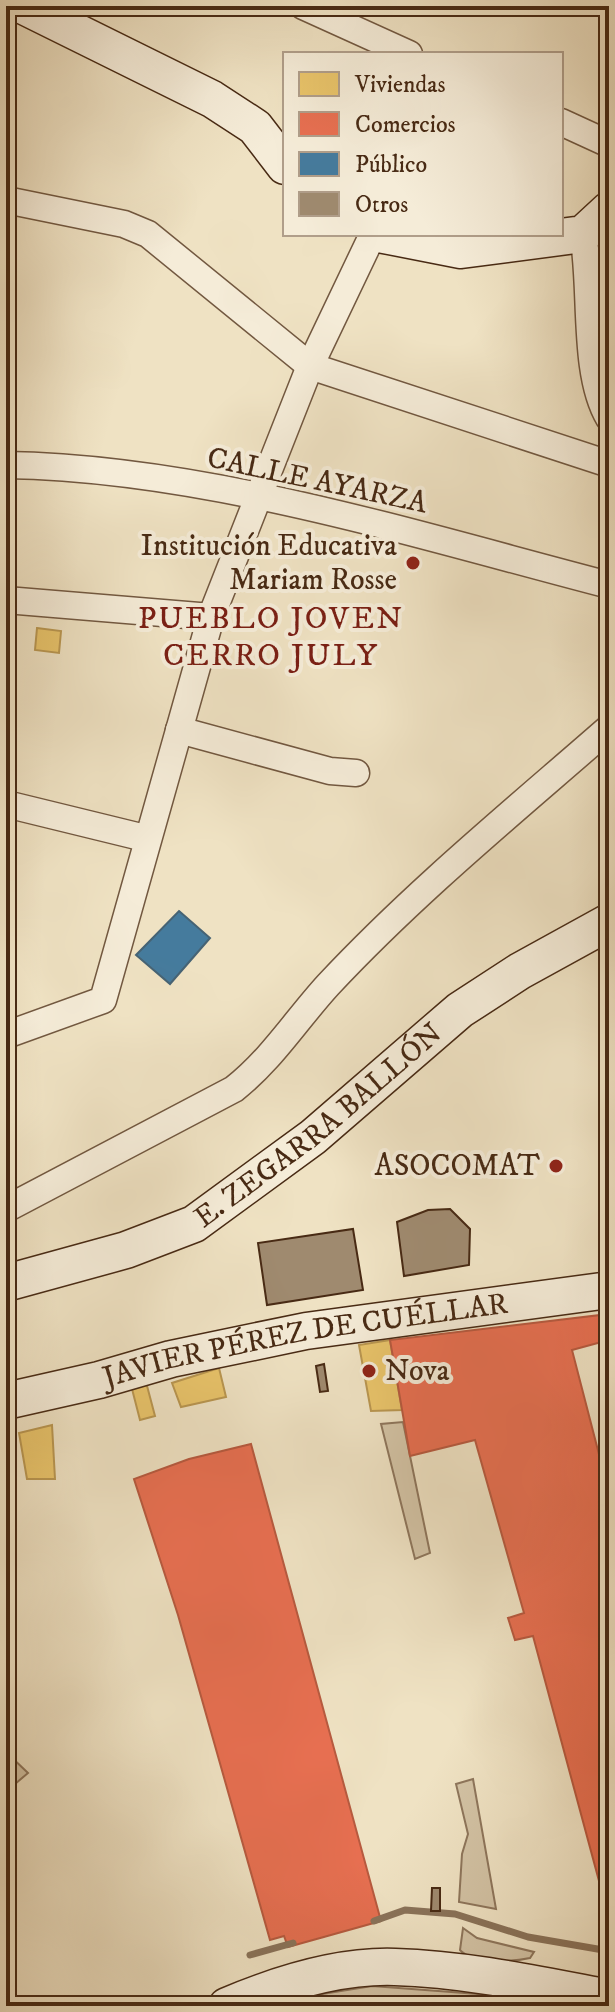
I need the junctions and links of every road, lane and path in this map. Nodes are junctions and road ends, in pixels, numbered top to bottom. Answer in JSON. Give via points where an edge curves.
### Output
{"nodes":[{"id":1,"x":24,"y":6,"type":"edge"},
{"id":2,"x":303,"y":6,"type":"edge"},
{"id":3,"x":405,"y":52,"type":"edge"},
{"id":4,"x":563,"y":123,"type":"edge"},
{"id":5,"x":609,"y":144,"type":"edge"},
{"id":6,"x":283,"y":163,"type":"edge"},
{"id":7,"x":6,"y":200,"type":"edge"},
{"id":8,"x":596,"y":222,"type":"edge"},
{"id":9,"x":563,"y":229,"type":"edge"},
{"id":10,"x":375,"y":236,"type":"edge"},
{"id":11,"x":387,"y":236,"type":"edge"},
{"id":12,"x":528,"y":236,"type":"edge"},
{"id":13,"x":310,"y":366,"type":"junction"},
{"id":14,"x":609,"y":418,"type":"edge"},
{"id":15,"x":609,"y":464,"type":"edge"},
{"id":16,"x":6,"y":465,"type":"edge"},
{"id":17,"x":256,"y":497,"type":"junction"},
{"id":18,"x":609,"y":585,"type":"edge"},
{"id":19,"x":6,"y":600,"type":"edge"},
{"id":20,"x":211,"y":617,"type":"junction"},
{"id":21,"x":609,"y":728,"type":"edge"},
{"id":22,"x":179,"y":730,"type":"junction"},
{"id":23,"x":356,"y":773,"type":"dead end"},
{"id":24,"x":6,"y":804,"type":"edge"},
{"id":25,"x":145,"y":838,"type":"junction"},
{"id":26,"x":609,"y":922,"type":"edge"},
{"id":27,"x":6,"y":1035,"type":"edge"},
{"id":28,"x":6,"y":1209,"type":"edge"},
{"id":29,"x":6,"y":1283,"type":"edge"},
{"id":30,"x":609,"y":1290,"type":"edge"},
{"id":31,"x":6,"y":1401,"type":"edge"},
{"id":32,"x":609,"y":1998,"type":"edge"},
{"id":33,"x":227,"y":2006,"type":"edge"}],
"edges":[{"from":1,"to":6,"type":"street","via":[[212,99],[255,127]]},
{"from":2,"to":3,"type":"street"},
{"from":4,"to":5,"type":"street"},
{"from":7,"to":13,"type":"street","via":[[124,224],[148,234]]},
{"from":8,"to":9,"type":"street"},
{"from":8,"to":14,"type":"street","via":[[590,270],[593,368]]},
{"from":10,"to":13,"type":"street"},
{"from":11,"to":12,"type":"street","via":[[461,250]]},
{"from":13,"to":15,"type":"street"},
{"from":13,"to":17,"type":"street"},
{"from":16,"to":17,"type":"street","name":"CALLE AYARZA","via":[[59,466]]},
{"from":17,"to":18,"type":"street","name":"CALLE AYARZA"},
{"from":17,"to":20,"type":"street"},
{"from":19,"to":20,"type":"street"},
{"from":20,"to":22,"type":"street"},
{"from":21,"to":28,"type":"street","via":[[453,864],[328,985],[262,1067],[234,1089]]},
{"from":22,"to":23,"type":"street","via":[[330,771]]},
{"from":22,"to":25,"type":"street"},
{"from":24,"to":25,"type":"street"},
{"from":25,"to":27,"type":"street","via":[[103,1000]]},
{"from":26,"to":29,"type":"street","name":"E. ZEGARRA BALLÓN","via":[[460,1010],[313,1137],[194,1224],[126,1250]]},
{"from":30,"to":31,"type":"street","name":"JAVIER PÉREZ DE CUÉLLAR","via":[[306,1331]]},
{"from":32,"to":33,"type":"street","via":[[395,1967],[329,1974]]}]}
